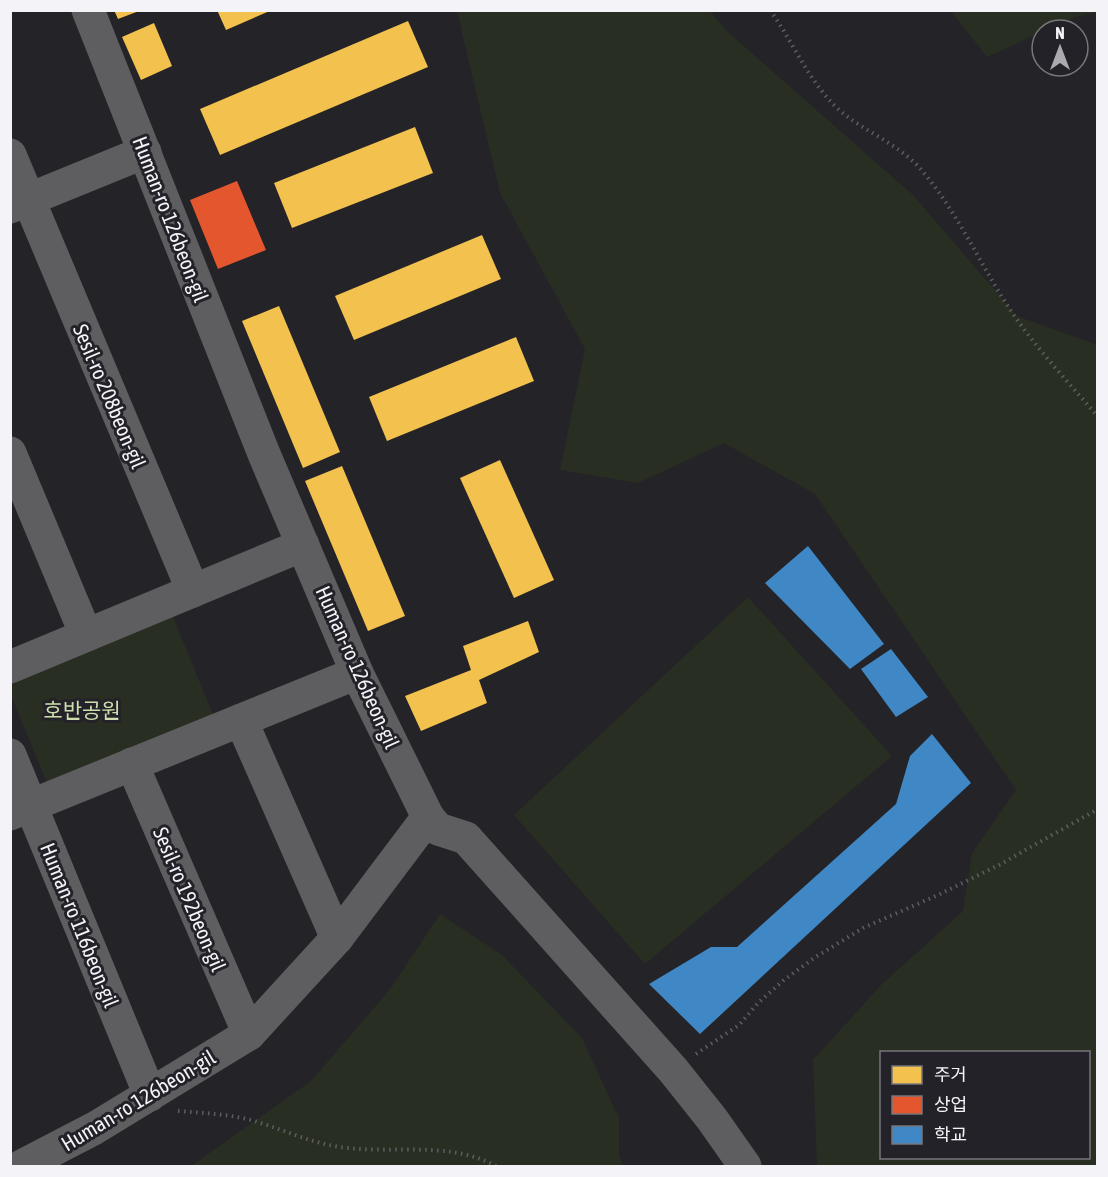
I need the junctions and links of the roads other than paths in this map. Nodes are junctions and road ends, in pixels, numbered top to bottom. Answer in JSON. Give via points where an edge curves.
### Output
{"nodes":[{"id":1,"x":88,"y":10,"type":"edge"},
{"id":2,"x":145,"y":152,"type":"junction"},
{"id":3,"x":10,"y":155,"type":"edge"},
{"id":4,"x":19,"y":204,"type":"edge"},
{"id":5,"x":10,"y":453,"type":"edge"},
{"id":6,"x":303,"y":545,"type":"junction"},
{"id":7,"x":193,"y":591,"type":"junction"},
{"id":8,"x":86,"y":636,"type":"junction"},
{"id":9,"x":10,"y":667,"type":"edge"},
{"id":10,"x":357,"y":673,"type":"junction"},
{"id":11,"x":241,"y":720,"type":"junction"},
{"id":12,"x":10,"y":755,"type":"edge"},
{"id":13,"x":132,"y":764,"type":"junction"},
{"id":14,"x":21,"y":810,"type":"edge"},
{"id":15,"x":428,"y":817,"type":"junction"},
{"id":16,"x":337,"y":938,"type":"junction"},
{"id":17,"x":249,"y":1034,"type":"junction"},
{"id":18,"x":150,"y":1095,"type":"junction"},
{"id":19,"x":22,"y":1167,"type":"edge"},
{"id":20,"x":745,"y":1167,"type":"edge"}],
"edges":[{"from":1,"to":2,"type":"street","name":"Human-ro 126beon-gil"},
{"from":2,"to":4,"type":"street"},
{"from":2,"to":6,"type":"street","name":"Human-ro 126beon-gil"},
{"from":3,"to":4,"type":"street","name":"Sesil-ro 208beon-gil"},
{"from":4,"to":7,"type":"street","name":"Sesil-ro 208beon-gil"},
{"from":5,"to":8,"type":"street"},
{"from":6,"to":7,"type":"street"},
{"from":6,"to":10,"type":"street","name":"Human-ro 126beon-gil"},
{"from":7,"to":8,"type":"street"},
{"from":8,"to":9,"type":"street"},
{"from":10,"to":11,"type":"street"},
{"from":10,"to":15,"type":"street","name":"Human-ro 126beon-gil"},
{"from":11,"to":13,"type":"street"},
{"from":11,"to":16,"type":"street"},
{"from":12,"to":14,"type":"street","name":"Human-ro 116beon-gil"},
{"from":13,"to":14,"type":"street"},
{"from":13,"to":17,"type":"street","name":"Sesil-ro 192beon-gil"},
{"from":14,"to":18,"type":"street","name":"Human-ro 116beon-gil"},
{"from":15,"to":16,"type":"street","name":"Human-ro 126beon-gil"},
{"from":15,"to":20,"type":"street","via":[[438,828],[466,838],[673,1070]]},
{"from":16,"to":17,"type":"street","name":"Human-ro 126beon-gil"},
{"from":17,"to":18,"type":"street","name":"Human-ro 126beon-gil"},
{"from":18,"to":19,"type":"street","name":"Human-ro 126beon-gil"}]}
